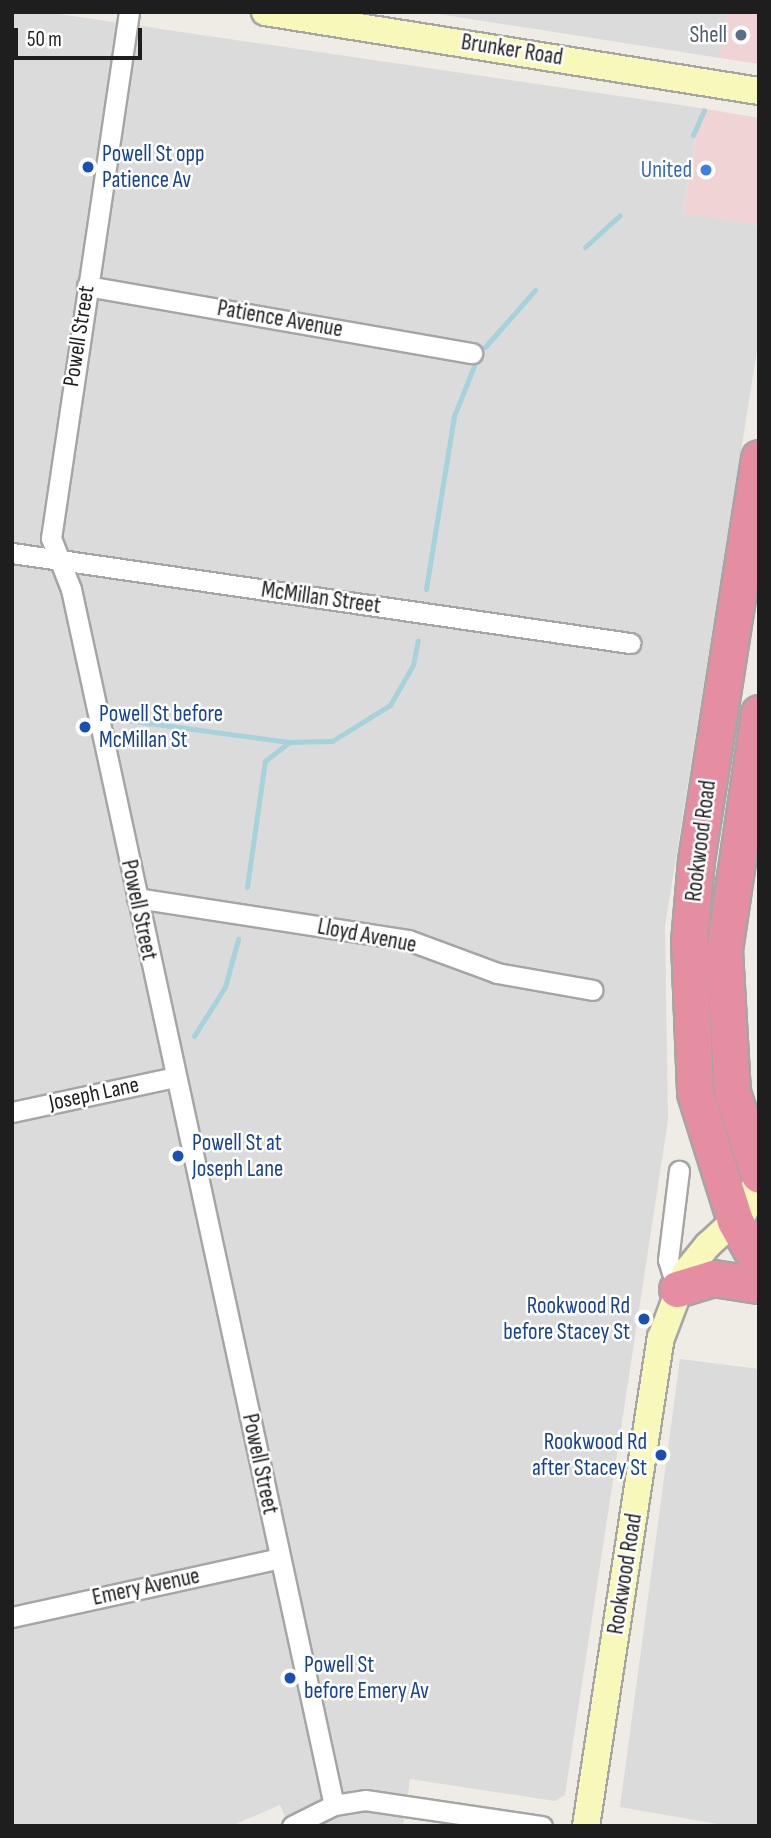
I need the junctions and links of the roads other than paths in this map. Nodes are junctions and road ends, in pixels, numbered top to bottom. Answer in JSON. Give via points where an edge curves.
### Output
{"nodes":[{"id":1,"x":128,"y":12,"type":"edge"},
{"id":2,"x":265,"y":12,"type":"edge"},
{"id":3,"x":312,"y":16,"type":"edge"},
{"id":4,"x":344,"y":18,"type":"edge"},
{"id":5,"x":759,"y":91,"type":"edge"},
{"id":6,"x":88,"y":286,"type":"junction"},
{"id":7,"x":472,"y":353,"type":"dead end"},
{"id":8,"x":759,"y":458,"type":"edge"},
{"id":9,"x":12,"y":553,"type":"edge"},
{"id":10,"x":57,"y":560,"type":"junction"},
{"id":11,"x":630,"y":643,"type":"dead end"},
{"id":12,"x":759,"y":713,"type":"edge"},
{"id":13,"x":137,"y":898,"type":"junction"},
{"id":14,"x":593,"y":990,"type":"dead end"},
{"id":15,"x":175,"y":1077,"type":"junction"},
{"id":16,"x":12,"y":1112,"type":"edge"},
{"id":17,"x":679,"y":1171,"type":"dead end"},
{"id":18,"x":759,"y":1175,"type":"edge"},
{"id":19,"x":735,"y":1221,"type":"junction"},
{"id":20,"x":759,"y":1264,"type":"edge"},
{"id":21,"x":759,"y":1285,"type":"edge"},
{"id":22,"x":677,"y":1289,"type":"junction"},
{"id":23,"x":280,"y":1558,"type":"junction"},
{"id":24,"x":12,"y":1617,"type":"edge"},
{"id":25,"x":334,"y":1805,"type":"junction"},
{"id":26,"x":292,"y":1826,"type":"edge"},
{"id":27,"x":542,"y":1826,"type":"edge"},
{"id":28,"x":586,"y":1826,"type":"edge"}],
"edges":[{"from":1,"to":6,"type":"street","name":"Powell Street"},
{"from":2,"to":3,"type":"main road","name":"Brunker Road"},
{"from":3,"to":4,"type":"main road","name":"Brunker Road"},
{"from":4,"to":5,"type":"main road","name":"Brunker Road"},
{"from":6,"to":7,"type":"street","name":"Patience Avenue"},
{"from":6,"to":10,"type":"street","name":"Powell Street","via":[[50,521]]},
{"from":8,"to":19,"type":"highway","name":"Rookwood Road","via":[[696,860],[689,941],[695,1093]]},
{"from":9,"to":10,"type":"street","name":"McMillan Street"},
{"from":10,"to":11,"type":"street","name":"McMillan Street"},
{"from":10,"to":13,"type":"street","name":"Powell Street","via":[[71,589]]},
{"from":12,"to":18,"type":"highway","name":"Rookwood Road","via":[[724,950],[732,1092]]},
{"from":13,"to":14,"type":"street","name":"Lloyd Avenue","via":[[408,940],[497,973]]},
{"from":13,"to":15,"type":"street","name":"Powell Street"},
{"from":15,"to":16,"type":"street","name":"Joseph Lane"},
{"from":15,"to":23,"type":"street","name":"Powell Street"},
{"from":17,"to":22,"type":"street","via":[[668,1260]]},
{"from":18,"to":19,"type":"main road","name":"Rookwood Road","via":[[744,1212]]},
{"from":19,"to":20,"type":"highway"},
{"from":19,"to":22,"type":"main road","name":"Rookwood Road","via":[[708,1245]]},
{"from":21,"to":22,"type":"highway","via":[[713,1278]]},
{"from":22,"to":28,"type":"main road","name":"Rookwood Road","via":[[657,1359]]},
{"from":23,"to":24,"type":"street","name":"Emery Avenue"},
{"from":23,"to":25,"type":"street","name":"Powell Street"},
{"from":25,"to":26,"type":"street"},
{"from":25,"to":27,"type":"street","via":[[365,1800]]}]}
